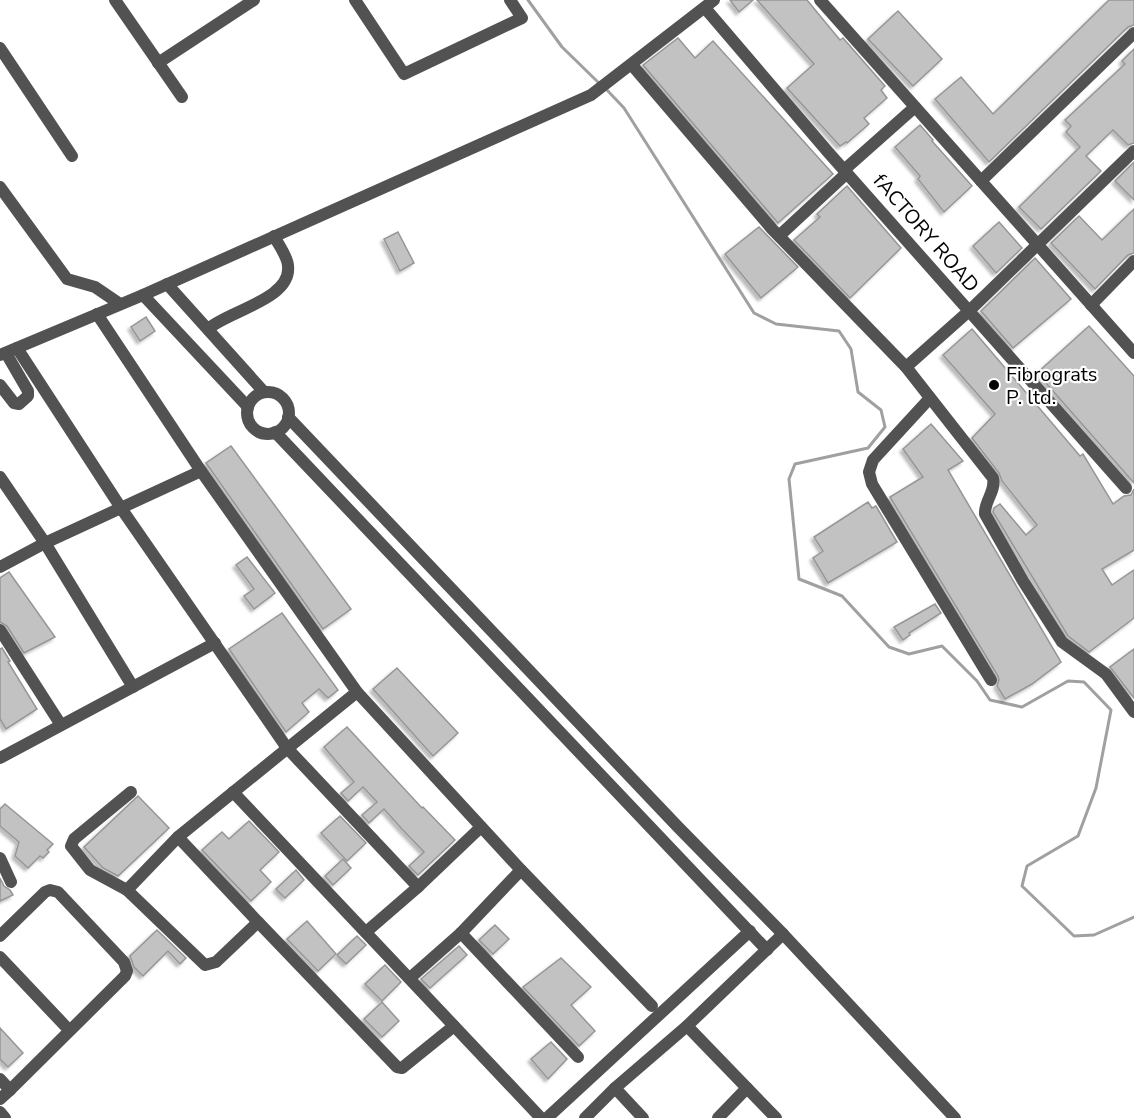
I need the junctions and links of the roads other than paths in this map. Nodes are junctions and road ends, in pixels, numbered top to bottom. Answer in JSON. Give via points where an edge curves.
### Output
{"nodes":[{"id":1,"x":115,"y":0,"type":"edge"},
{"id":2,"x":254,"y":0,"type":"edge"},
{"id":3,"x":355,"y":0,"type":"edge"},
{"id":4,"x":510,"y":0,"type":"edge"},
{"id":5,"x":820,"y":0,"type":"edge"},
{"id":6,"x":709,"y":4,"type":"edge"},
{"id":7,"x":1134,"y":33,"type":"edge"},
{"id":8,"x":0,"y":48,"type":"edge"},
{"id":9,"x":158,"y":63,"type":"junction"},
{"id":10,"x":632,"y":65,"type":"junction"},
{"id":11,"x":182,"y":97,"type":"dead end"},
{"id":12,"x":915,"y":107,"type":"junction"},
{"id":13,"x":1134,"y":151,"type":"edge"},
{"id":14,"x":72,"y":156,"type":"dead end"},
{"id":15,"x":846,"y":171,"type":"junction"},
{"id":16,"x":981,"y":181,"type":"junction"},
{"id":17,"x":0,"y":187,"type":"edge"},
{"id":18,"x":274,"y":236,"type":"junction"},
{"id":19,"x":779,"y":236,"type":"junction"},
{"id":20,"x":1038,"y":244,"type":"junction"},
{"id":21,"x":1134,"y":261,"type":"edge"},
{"id":22,"x":167,"y":284,"type":"junction"},
{"id":23,"x":142,"y":295,"type":"junction"},
{"id":24,"x":120,"y":304,"type":"junction"},
{"id":25,"x":1091,"y":305,"type":"junction"},
{"id":26,"x":969,"y":311,"type":"junction"},
{"id":27,"x":97,"y":314,"type":"junction"},
{"id":28,"x":208,"y":329,"type":"junction"},
{"id":29,"x":8,"y":352,"type":"edge"},
{"id":30,"x":1134,"y":353,"type":"edge"},
{"id":31,"x":906,"y":367,"type":"junction"},
{"id":32,"x":0,"y":386,"type":"edge"},
{"id":33,"x":264,"y":392,"type":"junction"},
{"id":34,"x":930,"y":398,"type":"junction"},
{"id":35,"x":248,"y":407,"type":"junction"},
{"id":36,"x":288,"y":417,"type":"junction"},
{"id":37,"x":275,"y":432,"type":"junction"},
{"id":38,"x":201,"y":471,"type":"junction"},
{"id":39,"x":0,"y":477,"type":"edge"},
{"id":40,"x":1123,"y":485,"type":"dead end"},
{"id":41,"x":121,"y":508,"type":"junction"},
{"id":42,"x":45,"y":543,"type":"junction"},
{"id":43,"x":0,"y":567,"type":"edge"},
{"id":44,"x":0,"y":630,"type":"edge"},
{"id":45,"x":215,"y":644,"type":"junction"},
{"id":46,"x":991,"y":680,"type":"dead end"},
{"id":47,"x":544,"y":684,"type":"junction"},
{"id":48,"x":133,"y":687,"type":"junction"},
{"id":49,"x":357,"y":692,"type":"junction"},
{"id":50,"x":529,"y":700,"type":"junction"},
{"id":51,"x":1134,"y":712,"type":"edge"},
{"id":52,"x":61,"y":725,"type":"junction"},
{"id":53,"x":287,"y":748,"type":"junction"},
{"id":54,"x":0,"y":758,"type":"edge"},
{"id":55,"x":131,"y":792,"type":"dead end"},
{"id":56,"x":232,"y":792,"type":"junction"},
{"id":57,"x":481,"y":827,"type":"junction"},
{"id":58,"x":178,"y":837,"type":"junction"},
{"id":59,"x":0,"y":858,"type":"edge"},
{"id":60,"x":521,"y":870,"type":"junction"},
{"id":61,"x":11,"y":882,"type":"dead end"},
{"id":62,"x":418,"y":886,"type":"junction"},
{"id":63,"x":127,"y":890,"type":"junction"},
{"id":64,"x":258,"y":922,"type":"junction"},
{"id":65,"x":750,"y":931,"type":"junction"},
{"id":66,"x":366,"y":932,"type":"junction"},
{"id":67,"x":461,"y":933,"type":"junction"},
{"id":68,"x":783,"y":934,"type":"junction"},
{"id":69,"x":0,"y":936,"type":"edge"},
{"id":70,"x":767,"y":950,"type":"junction"},
{"id":71,"x":0,"y":957,"type":"edge"},
{"id":72,"x":410,"y":978,"type":"junction"},
{"id":73,"x":652,"y":1006,"type":"dead end"},
{"id":74,"x":454,"y":1026,"type":"junction"},
{"id":75,"x":687,"y":1026,"type":"junction"},
{"id":76,"x":69,"y":1030,"type":"junction"},
{"id":77,"x":578,"y":1057,"type":"dead end"},
{"id":78,"x":0,"y":1079,"type":"edge"},
{"id":79,"x":615,"y":1088,"type":"junction"},
{"id":80,"x":747,"y":1088,"type":"junction"},
{"id":81,"x":10,"y":1090,"type":"junction"},
{"id":82,"x":0,"y":1099,"type":"edge"},
{"id":83,"x":0,"y":1112,"type":"edge"},
{"id":84,"x":5,"y":1118,"type":"edge"},
{"id":85,"x":541,"y":1118,"type":"edge"},
{"id":86,"x":547,"y":1118,"type":"edge"},
{"id":87,"x":585,"y":1118,"type":"edge"},
{"id":88,"x":643,"y":1118,"type":"edge"},
{"id":89,"x":718,"y":1118,"type":"edge"},
{"id":90,"x":777,"y":1118,"type":"edge"},
{"id":91,"x":955,"y":1118,"type":"edge"}],
"edges":[{"from":1,"to":9,"type":"street"},
{"from":2,"to":9,"type":"street"},
{"from":3,"to":4,"type":"street","via":[[404,74],[522,18]]},
{"from":5,"to":12,"type":"street"},
{"from":6,"to":10,"type":"street"},
{"from":6,"to":15,"type":"street","name":"fACTORY ROAD"},
{"from":7,"to":16,"type":"street"},
{"from":8,"to":14,"type":"street"},
{"from":9,"to":11,"type":"street"},
{"from":10,"to":18,"type":"street","via":[[591,95]]},
{"from":10,"to":19,"type":"street"},
{"from":12,"to":15,"type":"street"},
{"from":12,"to":16,"type":"street"},
{"from":13,"to":20,"type":"street"},
{"from":15,"to":19,"type":"street"},
{"from":15,"to":26,"type":"street","name":"fACTORY ROAD"},
{"from":16,"to":20,"type":"street"},
{"from":17,"to":24,"type":"street","via":[[67,279],[95,287]]},
{"from":18,"to":22,"type":"street"},
{"from":18,"to":28,"type":"street","via":[[289,264],[287,279],[276,292]]},
{"from":19,"to":31,"type":"street"},
{"from":20,"to":25,"type":"street"},
{"from":20,"to":26,"type":"street"},
{"from":21,"to":25,"type":"street"},
{"from":22,"to":23,"type":"street"},
{"from":22,"to":28,"type":"street"},
{"from":23,"to":24,"type":"street"},
{"from":23,"to":35,"type":"street"},
{"from":24,"to":27,"type":"street"},
{"from":25,"to":30,"type":"street"},
{"from":26,"to":31,"type":"street"},
{"from":26,"to":40,"type":"street","name":"fACTORY ROAD"},
{"from":27,"to":29,"type":"street"},
{"from":27,"to":38,"type":"street"},
{"from":28,"to":33,"type":"street"},
{"from":29,"to":32,"type":"street","via":[[28,396],[19,404],[14,403]]},
{"from":29,"to":41,"type":"street"},
{"from":31,"to":34,"type":"street"},
{"from":33,"to":35,"type":"street","via":[[254,397]]},
{"from":33,"to":36,"type":"street","via":[[275,393],[284,400]]},
{"from":34,"to":46,"type":"street","via":[[873,460],[869,472],[872,484]]},
{"from":34,"to":51,"type":"street","via":[[993,478],[985,514],[1062,642],[1106,674]]},
{"from":35,"to":37,"type":"street","via":[[248,418],[254,428],[263,433]]},
{"from":36,"to":37,"type":"street"},
{"from":36,"to":47,"type":"street"},
{"from":37,"to":50,"type":"street"},
{"from":38,"to":41,"type":"street"},
{"from":38,"to":49,"type":"street"},
{"from":39,"to":42,"type":"street"},
{"from":41,"to":42,"type":"street"},
{"from":41,"to":45,"type":"street"},
{"from":42,"to":43,"type":"street"},
{"from":42,"to":48,"type":"street"},
{"from":44,"to":52,"type":"street"},
{"from":45,"to":48,"type":"street"},
{"from":45,"to":53,"type":"street"},
{"from":47,"to":50,"type":"street"},
{"from":47,"to":68,"type":"street"},
{"from":48,"to":52,"type":"street"},
{"from":49,"to":53,"type":"street"},
{"from":49,"to":57,"type":"street"},
{"from":50,"to":65,"type":"street"},
{"from":52,"to":54,"type":"street"},
{"from":53,"to":56,"type":"street"},
{"from":53,"to":62,"type":"street"},
{"from":55,"to":63,"type":"street","via":[[71,846],[90,870]]},
{"from":56,"to":58,"type":"street"},
{"from":56,"to":66,"type":"street"},
{"from":57,"to":60,"type":"street"},
{"from":57,"to":62,"type":"street"},
{"from":58,"to":63,"type":"street"},
{"from":58,"to":64,"type":"street"},
{"from":59,"to":61,"type":"street"},
{"from":60,"to":67,"type":"street"},
{"from":60,"to":73,"type":"street"},
{"from":62,"to":66,"type":"street"},
{"from":63,"to":64,"type":"street","via":[[205,965],[216,962]]},
{"from":64,"to":74,"type":"street","via":[[397,1067],[402,1068]]},
{"from":65,"to":70,"type":"street"},
{"from":65,"to":86,"type":"street"},
{"from":66,"to":72,"type":"street"},
{"from":67,"to":72,"type":"street"},
{"from":67,"to":77,"type":"street"},
{"from":68,"to":70,"type":"street"},
{"from":68,"to":91,"type":"street"},
{"from":69,"to":76,"type":"street","via":[[50,890],[58,892],[124,962],[124,976]]},
{"from":70,"to":75,"type":"street"},
{"from":71,"to":76,"type":"street"},
{"from":72,"to":74,"type":"street"},
{"from":74,"to":85,"type":"street"},
{"from":75,"to":79,"type":"street"},
{"from":75,"to":80,"type":"street"},
{"from":76,"to":81,"type":"street"},
{"from":78,"to":81,"type":"street"},
{"from":79,"to":87,"type":"street"},
{"from":79,"to":88,"type":"street"},
{"from":80,"to":89,"type":"street"},
{"from":80,"to":90,"type":"street"},
{"from":81,"to":82,"type":"street"},
{"from":83,"to":84,"type":"street"}]}
